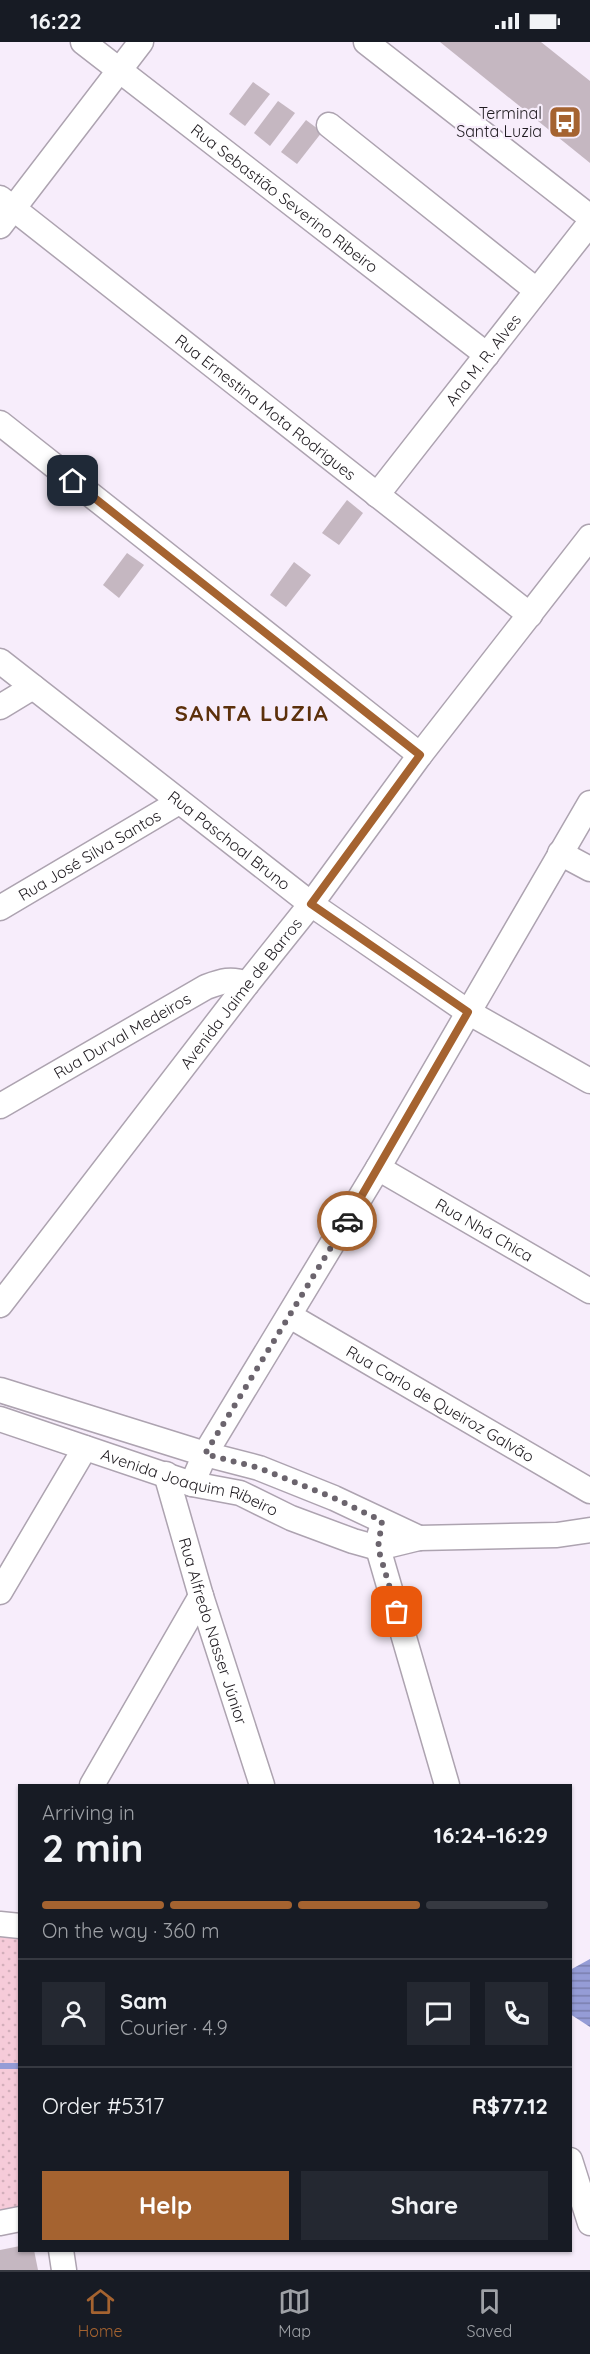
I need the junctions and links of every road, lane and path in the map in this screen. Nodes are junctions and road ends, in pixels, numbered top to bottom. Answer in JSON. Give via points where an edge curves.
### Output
{"nodes":[{"id":1,"x":82,"y":42,"type":"edge"},
{"id":2,"x":141,"y":42,"type":"edge"},
{"id":3,"x":366,"y":42,"type":"edge"},
{"id":4,"x":119,"y":71,"type":"junction"},
{"id":5,"x":329,"y":125,"type":"dead end"},
{"id":6,"x":4,"y":211,"type":"edge"},
{"id":7,"x":590,"y":217,"type":"edge"},
{"id":8,"x":590,"y":223,"type":"edge"},
{"id":9,"x":536,"y":290,"type":"junction"},
{"id":10,"x":487,"y":356,"type":"junction"},
{"id":11,"x":0,"y":423,"type":"edge"},
{"id":12,"x":377,"y":495,"type":"junction"},
{"id":13,"x":590,"y":537,"type":"edge"},
{"id":14,"x":530,"y":615,"type":"junction"},
{"id":15,"x":0,"y":661,"type":"edge"},
{"id":16,"x":33,"y":687,"type":"junction"},
{"id":17,"x":0,"y":707,"type":"edge"},
{"id":18,"x":420,"y":755,"type":"junction"},
{"id":19,"x":179,"y":802,"type":"junction"},
{"id":20,"x":590,"y":802,"type":"edge"},
{"id":21,"x":560,"y":853,"type":"junction"},
{"id":22,"x":590,"y":869,"type":"edge"},
{"id":23,"x":311,"y":904,"type":"junction"},
{"id":24,"x":0,"y":908,"type":"edge"},
{"id":25,"x":247,"y":984,"type":"junction"},
{"id":26,"x":468,"y":1012,"type":"junction"},
{"id":27,"x":590,"y":1081,"type":"edge"},
{"id":28,"x":0,"y":1106,"type":"edge"},
{"id":29,"x":378,"y":1168,"type":"junction"},
{"id":30,"x":590,"y":1290,"type":"edge"},
{"id":31,"x":0,"y":1305,"type":"edge"},
{"id":32,"x":290,"y":1316,"type":"junction"},
{"id":33,"x":0,"y":1390,"type":"edge"},
{"id":34,"x":0,"y":1419,"type":"edge"},
{"id":35,"x":85,"y":1448,"type":"junction"},
{"id":36,"x":205,"y":1454,"type":"junction"},
{"id":37,"x":166,"y":1474,"type":"junction"},
{"id":38,"x":192,"y":1484,"type":"junction"},
{"id":39,"x":590,"y":1491,"type":"edge"},
{"id":40,"x":382,"y":1521,"type":"junction"},
{"id":41,"x":590,"y":1530,"type":"edge"},
{"id":42,"x":419,"y":1538,"type":"junction"},
{"id":43,"x":378,"y":1548,"type":"junction"},
{"id":44,"x":0,"y":1592,"type":"edge"},
{"id":45,"x":201,"y":1596,"type":"junction"},
{"id":46,"x":93,"y":1784,"type":"edge"},
{"id":47,"x":262,"y":1784,"type":"edge"},
{"id":48,"x":447,"y":1784,"type":"edge"},
{"id":49,"x":572,"y":2166,"type":"edge"},
{"id":50,"x":18,"y":2219,"type":"edge"},
{"id":51,"x":0,"y":2223,"type":"edge"},
{"id":52,"x":590,"y":2223,"type":"edge"},
{"id":53,"x":61,"y":2252,"type":"edge"},
{"id":54,"x":64,"y":2270,"type":"edge"}],
"edges":[{"from":1,"to":4,"type":"street","name":"Rua Sebastião Severino Ribeiro"},
{"from":2,"to":4,"type":"street"},
{"from":3,"to":7,"type":"street"},
{"from":4,"to":6,"type":"street"},
{"from":4,"to":10,"type":"street","name":"Rua Sebastião Severino Ribeiro"},
{"from":5,"to":9,"type":"street"},
{"from":6,"to":12,"type":"street","name":"Rua Ernestina Mota Rodrigues"},
{"from":8,"to":9,"type":"street","name":"Ana M. R. Alves"},
{"from":9,"to":10,"type":"street","name":"Ana M. R. Alves"},
{"from":10,"to":12,"type":"street","name":"Ana M. R. Alves"},
{"from":11,"to":18,"type":"street"},
{"from":12,"to":14,"type":"street","name":"Rua Ernestina Mota Rodrigues"},
{"from":13,"to":14,"type":"street","name":"Avenida Jaime de Barros"},
{"from":14,"to":18,"type":"street","name":"Avenida Jaime de Barros"},
{"from":15,"to":16,"type":"street","name":"Rua Paschoal Bruno"},
{"from":16,"to":17,"type":"street"},
{"from":16,"to":19,"type":"street","name":"Rua Paschoal Bruno"},
{"from":18,"to":23,"type":"street","name":"Avenida Jaime de Barros"},
{"from":19,"to":23,"type":"street","name":"Rua Paschoal Bruno"},
{"from":19,"to":24,"type":"street","name":"Rua José Silva Santos"},
{"from":20,"to":21,"type":"street"},
{"from":21,"to":22,"type":"street"},
{"from":21,"to":26,"type":"street"},
{"from":23,"to":25,"type":"street","name":"Avenida Jaime de Barros"},
{"from":23,"to":26,"type":"street","name":"Rua Paschoal Bruno"},
{"from":25,"to":28,"type":"street","name":"Rua Durval Medeiros","via":[[234,979],[206,987]]},
{"from":25,"to":31,"type":"street","name":"Avenida Jaime de Barros"},
{"from":26,"to":27,"type":"street","name":"Rua Paschoal Bruno"},
{"from":26,"to":29,"type":"street"},
{"from":29,"to":30,"type":"street","name":"Rua Nhá Chica"},
{"from":29,"to":32,"type":"street"},
{"from":32,"to":36,"type":"street"},
{"from":32,"to":39,"type":"street","name":"Rua Carlo de Queiroz Galvão"},
{"from":33,"to":36,"type":"street","name":"Avenida Joaquim Ribeiro"},
{"from":34,"to":35,"type":"street","name":"Avenida Joaquim Ribeiro"},
{"from":35,"to":37,"type":"street","name":"Avenida Joaquim Ribeiro"},
{"from":35,"to":44,"type":"street"},
{"from":36,"to":38,"type":"street"},
{"from":36,"to":40,"type":"street","name":"Avenida Joaquim Ribeiro","via":[[259,1468]]},
{"from":37,"to":38,"type":"street","name":"Avenida Joaquim Ribeiro"},
{"from":37,"to":45,"type":"street","name":"Rua Alfredo Nasser Júnior"},
{"from":38,"to":43,"type":"street","name":"Avenida Joaquim Ribeiro","via":[[240,1494],[291,1518]]},
{"from":40,"to":42,"type":"street","name":"Avenida Joaquim Ribeiro"},
{"from":40,"to":43,"type":"street"},
{"from":41,"to":42,"type":"street","via":[[557,1535]]},
{"from":42,"to":43,"type":"street"},
{"from":43,"to":48,"type":"street"},
{"from":45,"to":46,"type":"street"},
{"from":45,"to":47,"type":"street","name":"Rua Alfredo Nasser Júnior"},
{"from":49,"to":52,"type":"street"},
{"from":50,"to":51,"type":"street"},
{"from":53,"to":54,"type":"street"}]}
